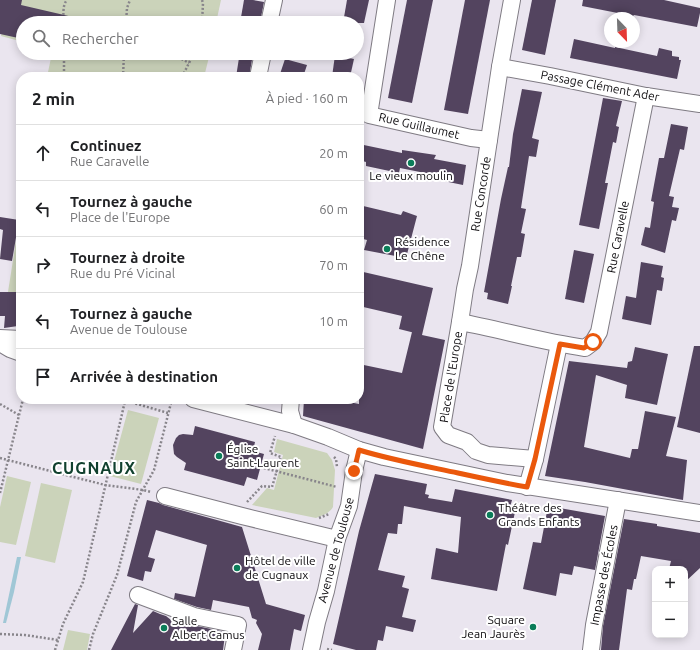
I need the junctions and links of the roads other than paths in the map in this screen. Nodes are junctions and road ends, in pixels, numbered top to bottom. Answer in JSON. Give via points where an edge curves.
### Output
{"nodes":[{"id":1,"x":274,"y":0,"type":"edge"},
{"id":2,"x":387,"y":0,"type":"edge"},
{"id":3,"x":512,"y":0,"type":"edge"},
{"id":4,"x":271,"y":16,"type":"edge"},
{"id":5,"x":262,"y":60,"type":"edge"},
{"id":6,"x":500,"y":67,"type":"junction"},
{"id":7,"x":259,"y":72,"type":"edge"},
{"id":8,"x":646,"y":96,"type":"junction"},
{"id":9,"x":700,"y":104,"type":"edge"},
{"id":10,"x":489,"y":140,"type":"junction"},
{"id":11,"x":460,"y":322,"type":"junction"},
{"id":12,"x":0,"y":338,"type":"edge"},
{"id":13,"x":16,"y":339,"type":"edge"},
{"id":14,"x":0,"y":343,"type":"edge"},
{"id":15,"x":560,"y":344,"type":"junction"},
{"id":16,"x":16,"y":351,"type":"edge"},
{"id":17,"x":212,"y":404,"type":"edge"},
{"id":18,"x":291,"y":404,"type":"edge"},
{"id":19,"x":286,"y":423,"type":"junction"},
{"id":20,"x":359,"y":450,"type":"junction"},
{"id":21,"x":535,"y":459,"type":"junction"},
{"id":22,"x":527,"y":487,"type":"junction"},
{"id":23,"x":165,"y":496,"type":"road end"},
{"id":24,"x":618,"y":500,"type":"junction"},
{"id":25,"x":700,"y":513,"type":"edge"},
{"id":26,"x":337,"y":539,"type":"junction"},
{"id":27,"x":138,"y":595,"type":"dead end"},
{"id":28,"x":233,"y":650,"type":"edge"},
{"id":29,"x":311,"y":650,"type":"edge"},
{"id":30,"x":591,"y":650,"type":"edge"}],
"edges":[{"from":1,"to":4,"type":"street"},
{"from":2,"to":10,"type":"street","name":"Rue Guillaumet","via":[[369,115]]},
{"from":3,"to":6,"type":"street","name":"Rue Concorde"},
{"from":5,"to":7,"type":"street"},
{"from":6,"to":8,"type":"street","name":"Passage Clément Ader"},
{"from":6,"to":10,"type":"street","name":"Rue Concorde"},
{"from":8,"to":9,"type":"street","name":"Passage Clément Ader"},
{"from":8,"to":15,"type":"street","name":"Rue Caravelle","via":[[599,332],[593,342],[584,348]]},
{"from":10,"to":11,"type":"street","name":"Rue Concorde"},
{"from":11,"to":15,"type":"street","name":"Place de l'Europe"},
{"from":11,"to":21,"type":"street","name":"Place de l'Europe","via":[[442,427],[448,435],[467,442],[476,451],[488,456]]},
{"from":12,"to":13,"type":"street"},
{"from":14,"to":16,"type":"street"},
{"from":15,"to":21,"type":"street"},
{"from":17,"to":19,"type":"street"},
{"from":18,"to":19,"type":"street"},
{"from":19,"to":20,"type":"street"},
{"from":20,"to":22,"type":"street","via":[[422,466]]},
{"from":20,"to":26,"type":"street","name":"Avenue de Toulouse","via":[[349,506]]},
{"from":21,"to":22,"type":"street"},
{"from":22,"to":24,"type":"street"},
{"from":23,"to":26,"type":"street"},
{"from":24,"to":25,"type":"street"},
{"from":24,"to":30,"type":"street","name":"Impasse des Écoles"},
{"from":26,"to":29,"type":"street","name":"Avenue de Toulouse"},
{"from":27,"to":28,"type":"street","via":[[194,616],[238,625]]}]}
